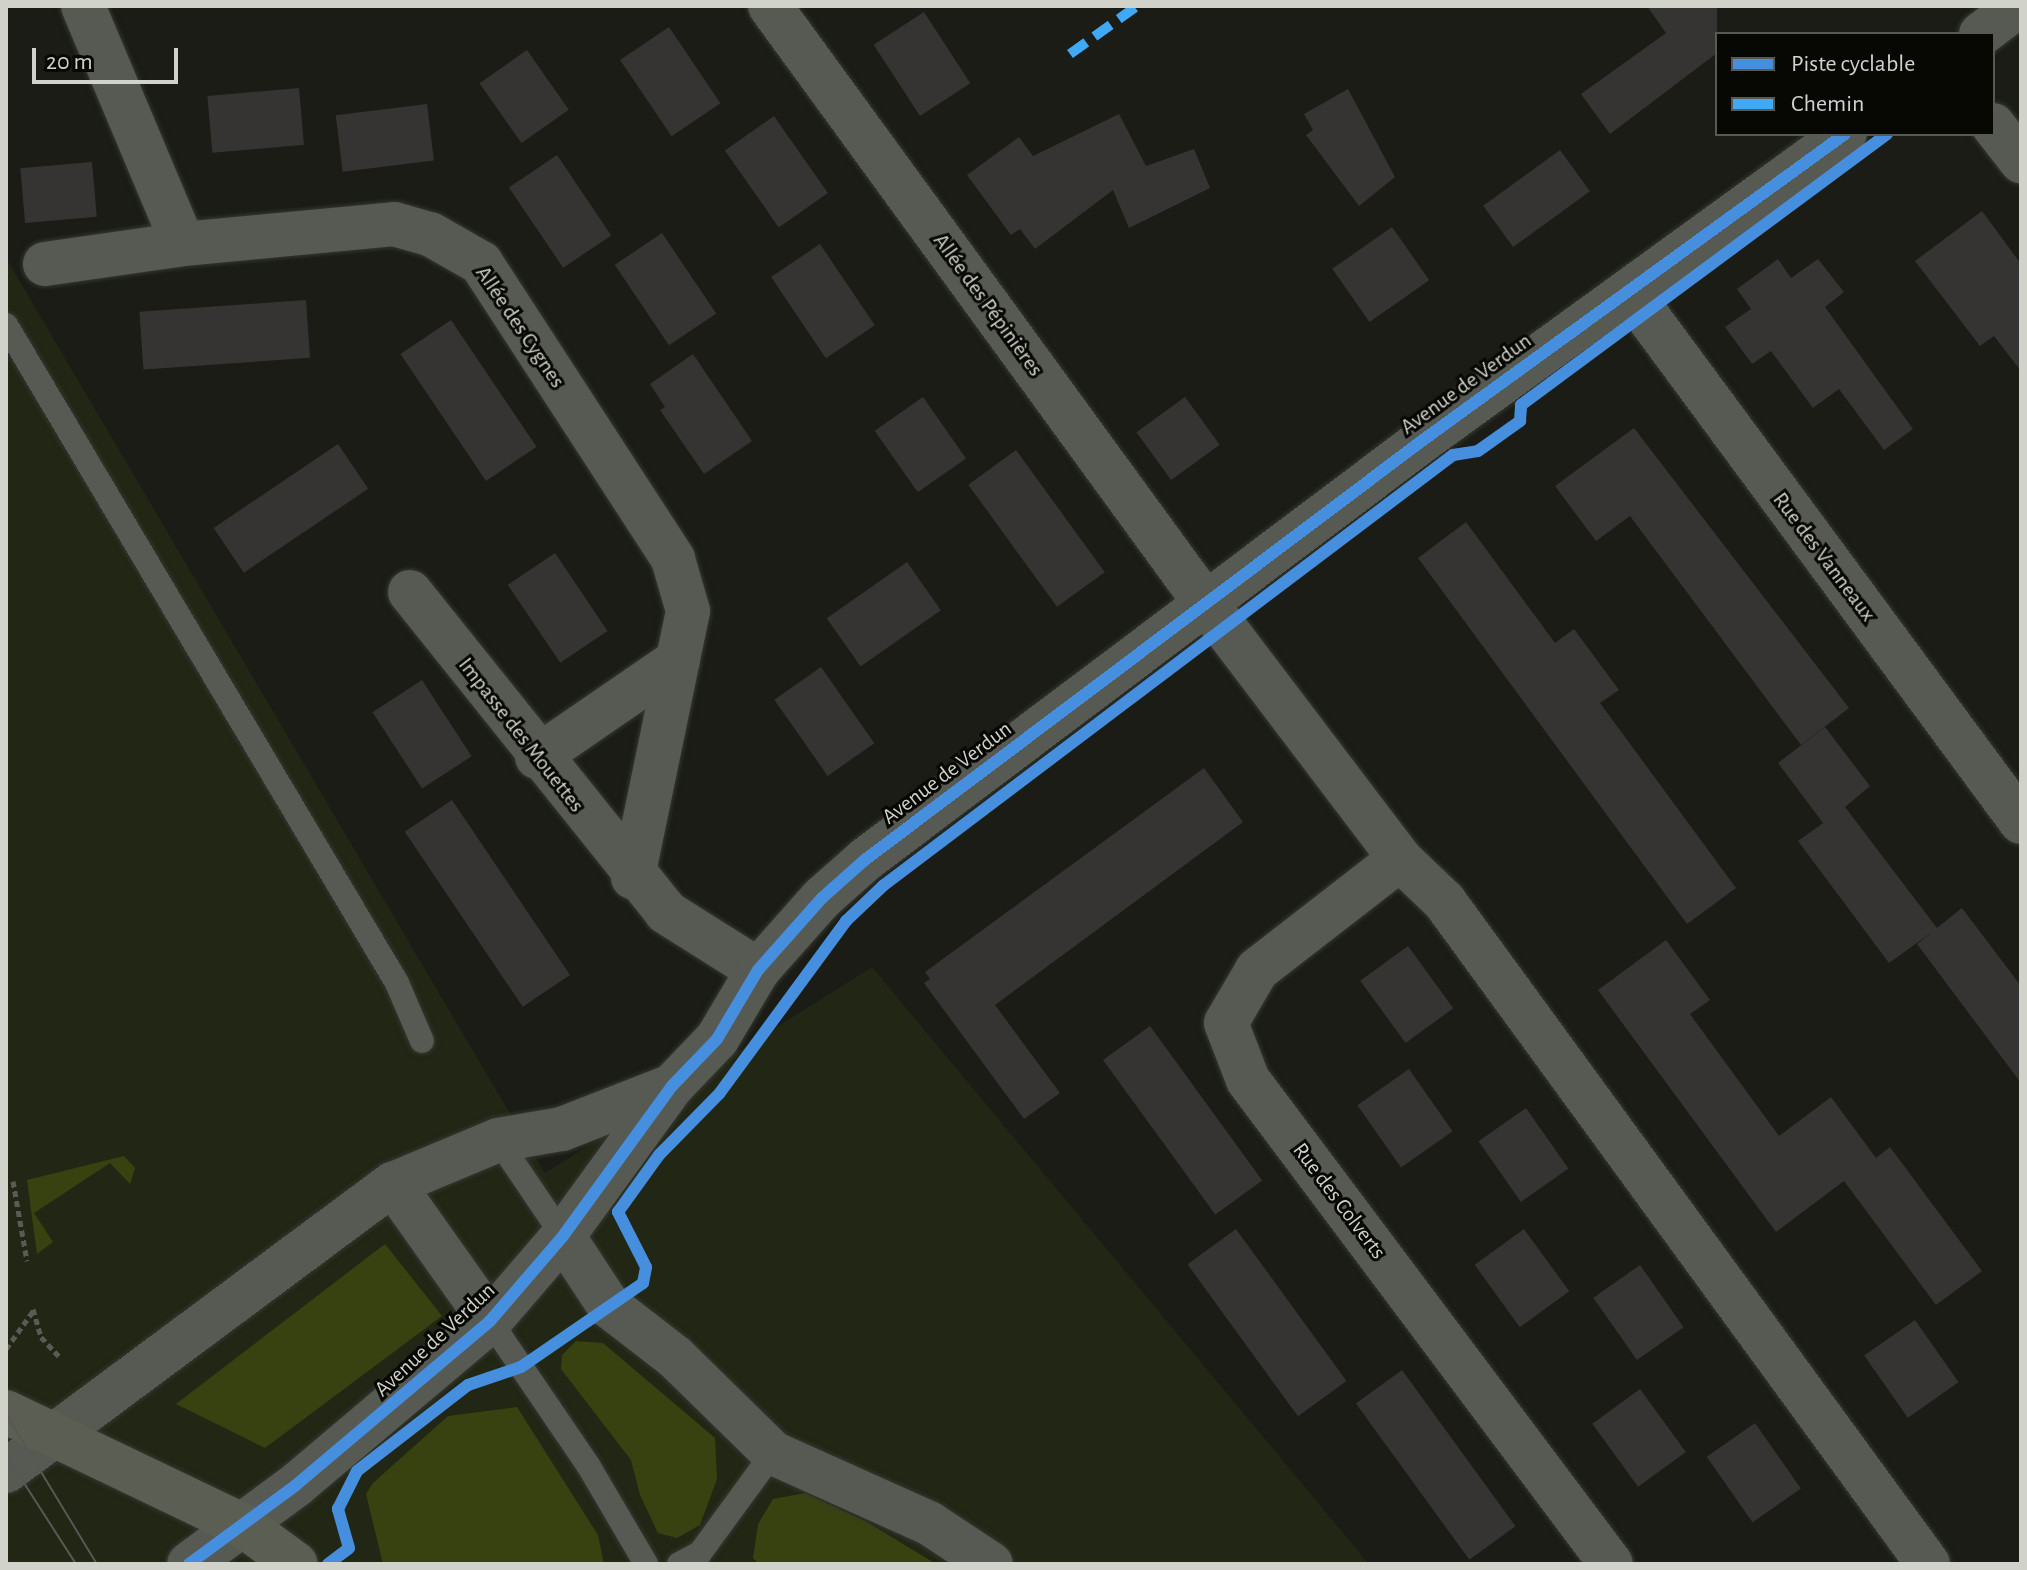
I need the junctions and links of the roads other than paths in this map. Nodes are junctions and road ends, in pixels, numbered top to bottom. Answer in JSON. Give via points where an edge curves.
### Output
{"nodes":[{"id":1,"x":83,"y":6,"type":"edge"},
{"id":2,"x":770,"y":6,"type":"edge"},
{"id":3,"x":2018,"y":6,"type":"edge"},
{"id":4,"x":1984,"y":32,"type":"edge"},
{"id":5,"x":1995,"y":128,"type":"edge"},
{"id":6,"x":1842,"y":136,"type":"edge"},
{"id":7,"x":2021,"y":161,"type":"edge"},
{"id":8,"x":183,"y":244,"type":"junction"},
{"id":9,"x":45,"y":264,"type":"dead end"},
{"id":10,"x":1629,"y":291,"type":"junction"},
{"id":11,"x":6,"y":325,"type":"edge"},
{"id":12,"x":410,"y":592,"type":"dead end"},
{"id":13,"x":1207,"y":602,"type":"junction"},
{"id":14,"x":678,"y":660,"type":"junction"},
{"id":15,"x":537,"y":757,"type":"junction"},
{"id":16,"x":2021,"y":822,"type":"edge"},
{"id":17,"x":1400,"y":859,"type":"junction"},
{"id":18,"x":633,"y":877,"type":"junction"},
{"id":19,"x":758,"y":970,"type":"junction"},
{"id":20,"x":422,"y":1041,"type":"dead end"},
{"id":21,"x":672,"y":1086,"type":"junction"},
{"id":22,"x":498,"y":1140,"type":"junction"},
{"id":23,"x":393,"y":1184,"type":"junction"},
{"id":24,"x":563,"y":1236,"type":"junction"},
{"id":25,"x":490,"y":1321,"type":"junction"},
{"id":26,"x":6,"y":1412,"type":"edge"},
{"id":27,"x":50,"y":1436,"type":"junction"},
{"id":28,"x":773,"y":1453,"type":"junction"},
{"id":29,"x":6,"y":1471,"type":"edge"},
{"id":30,"x":244,"y":1526,"type":"junction"},
{"id":31,"x":189,"y":1564,"type":"edge"},
{"id":32,"x":296,"y":1564,"type":"edge"},
{"id":33,"x":646,"y":1564,"type":"edge"},
{"id":34,"x":679,"y":1564,"type":"edge"},
{"id":35,"x":991,"y":1564,"type":"edge"},
{"id":36,"x":1611,"y":1564,"type":"edge"},
{"id":37,"x":1928,"y":1564,"type":"edge"}],
"edges":[{"from":1,"to":8,"type":"street"},
{"from":2,"to":13,"type":"street","name":"Allée des Pépinières"},
{"from":3,"to":4,"type":"street"},
{"from":5,"to":7,"type":"street"},
{"from":6,"to":10,"type":"street","name":"Avenue de Verdun"},
{"from":8,"to":9,"type":"street","name":"Allée des Cygnes"},
{"from":8,"to":14,"type":"street","name":"Allée des Cygnes","via":[[394,224],[430,234],[481,263],[673,559],[688,611]]},
{"from":10,"to":13,"type":"street","name":"Avenue de Verdun"},
{"from":10,"to":16,"type":"street","name":"Rue des Vanneaux"},
{"from":11,"to":20,"type":"lane","via":[[397,983]]},
{"from":12,"to":15,"type":"street","name":"Impasse des Mouettes"},
{"from":13,"to":17,"type":"street"},
{"from":13,"to":19,"type":"street","name":"Avenue de Verdun","via":[[866,859],[822,898]]},
{"from":14,"to":15,"type":"street"},
{"from":14,"to":18,"type":"street","name":"Allée des Cygnes"},
{"from":15,"to":18,"type":"street","name":"Impasse des Mouettes"},
{"from":17,"to":36,"type":"street","name":"Rue des Colverts","via":[[1257,970],[1226,1023],[1248,1080]]},
{"from":17,"to":37,"type":"street","via":[[1444,901]]},
{"from":18,"to":19,"type":"street","via":[[666,912]]},
{"from":19,"to":21,"type":"street","name":"Avenue de Verdun","via":[[717,1039]]},
{"from":21,"to":22,"type":"street","name":"Avenue de Verdun","via":[[562,1129]]},
{"from":21,"to":24,"type":"street","name":"Avenue de Verdun"},
{"from":22,"to":23,"type":"street","name":"Avenue de Verdun"},
{"from":22,"to":24,"type":"lane"},
{"from":23,"to":25,"type":"street"},
{"from":23,"to":27,"type":"street","name":"Avenue de Verdun"},
{"from":24,"to":25,"type":"street","name":"Avenue de Verdun"},
{"from":24,"to":28,"type":"street","via":[[609,1306],[675,1357]]},
{"from":25,"to":30,"type":"street","name":"Avenue de Verdun"},
{"from":25,"to":33,"type":"lane","via":[[588,1465]]},
{"from":26,"to":27,"type":"main road"},
{"from":27,"to":29,"type":"street","name":"Avenue de Verdun"},
{"from":27,"to":30,"type":"main road"},
{"from":28,"to":34,"type":"lane","via":[[700,1553]]},
{"from":28,"to":35,"type":"street","via":[[929,1523]]},
{"from":30,"to":31,"type":"street","name":"Avenue de Verdun"},
{"from":30,"to":32,"type":"main road"}]}
